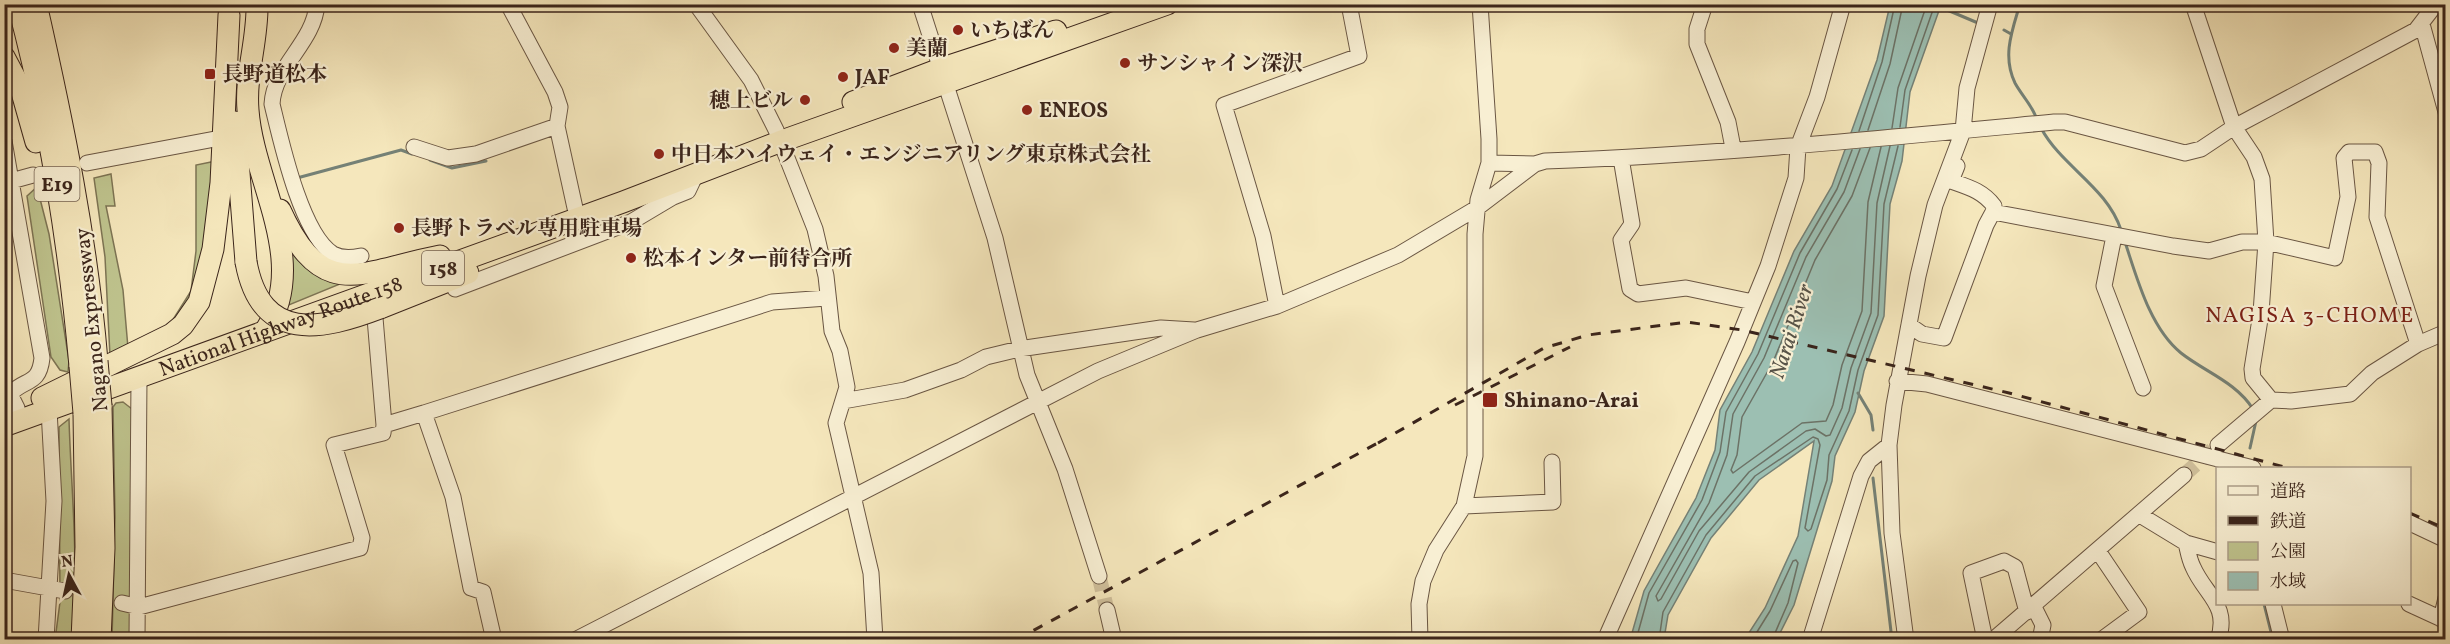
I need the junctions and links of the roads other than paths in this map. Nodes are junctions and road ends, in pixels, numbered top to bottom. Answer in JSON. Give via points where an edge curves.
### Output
{"nodes":[{"id":1,"x":18,"y":4,"type":"edge"},
{"id":2,"x":36,"y":4,"type":"edge"},
{"id":3,"x":50,"y":4,"type":"edge"},
{"id":4,"x":257,"y":4,"type":"edge"},
{"id":5,"x":317,"y":4,"type":"edge"},
{"id":6,"x":508,"y":4,"type":"edge"},
{"id":7,"x":696,"y":4,"type":"edge"},
{"id":8,"x":920,"y":4,"type":"edge"},
{"id":9,"x":1130,"y":4,"type":"edge"},
{"id":10,"x":1167,"y":4,"type":"edge"},
{"id":11,"x":1348,"y":4,"type":"edge"},
{"id":12,"x":1480,"y":4,"type":"edge"},
{"id":13,"x":1705,"y":4,"type":"edge"},
{"id":14,"x":1843,"y":4,"type":"edge"},
{"id":15,"x":1990,"y":4,"type":"edge"},
{"id":16,"x":2193,"y":4,"type":"edge"},
{"id":17,"x":2436,"y":4,"type":"edge"},
{"id":18,"x":229,"y":10,"type":"edge"},
{"id":19,"x":2422,"y":24,"type":"junction"},
{"id":20,"x":4,"y":57,"type":"edge"},
{"id":21,"x":943,"y":76,"type":"junction"},
{"id":22,"x":2445,"y":112,"type":"edge"},
{"id":23,"x":557,"y":126,"type":"junction"},
{"id":24,"x":2234,"y":127,"type":"junction"},
{"id":25,"x":278,"y":129,"type":"junction"},
{"id":26,"x":1958,"y":132,"type":"junction"},
{"id":27,"x":778,"y":136,"type":"junction"},
{"id":28,"x":215,"y":139,"type":"dead end"},
{"id":29,"x":4,"y":141,"type":"edge"},
{"id":30,"x":257,"y":142,"type":"junction"},
{"id":31,"x":1803,"y":146,"type":"junction"},
{"id":32,"x":414,"y":147,"type":"dead end"},
{"id":33,"x":1728,"y":149,"type":"junction"},
{"id":34,"x":1621,"y":158,"type":"junction"},
{"id":35,"x":87,"y":163,"type":"dead end"},
{"id":36,"x":1489,"y":163,"type":"junction"},
{"id":37,"x":1958,"y":163,"type":"dead end"},
{"id":38,"x":1535,"y":164,"type":"junction"},
{"id":39,"x":696,"y":174,"type":"junction"},
{"id":40,"x":33,"y":175,"type":"dead end"},
{"id":41,"x":7,"y":183,"type":"edge"},
{"id":42,"x":624,"y":202,"type":"junction"},
{"id":43,"x":575,"y":208,"type":"junction"},
{"id":44,"x":1477,"y":208,"type":"junction"},
{"id":45,"x":1993,"y":212,"type":"junction"},
{"id":46,"x":2114,"y":236,"type":"junction"},
{"id":47,"x":2266,"y":242,"type":"junction"},
{"id":48,"x":86,"y":254,"type":"junction"},
{"id":49,"x":361,"y":256,"type":"dead end"},
{"id":50,"x":440,"y":256,"type":"junction"},
{"id":51,"x":361,"y":298,"type":"junction"},
{"id":52,"x":827,"y":298,"type":"junction"},
{"id":53,"x":1753,"y":302,"type":"junction"},
{"id":54,"x":1277,"y":306,"type":"junction"},
{"id":55,"x":378,"y":313,"type":"junction"},
{"id":56,"x":269,"y":325,"type":"junction"},
{"id":57,"x":1909,"y":325,"type":"junction"},
{"id":58,"x":1197,"y":330,"type":"junction"},
{"id":59,"x":2445,"y":332,"type":"edge"},
{"id":60,"x":2418,"y":344,"type":"junction"},
{"id":61,"x":1019,"y":349,"type":"junction"},
{"id":62,"x":89,"y":364,"type":"junction"},
{"id":63,"x":139,"y":378,"type":"junction"},
{"id":64,"x":1897,"y":381,"type":"junction"},
{"id":65,"x":2143,"y":388,"type":"dead end"},
{"id":66,"x":843,"y":401,"type":"junction"},
{"id":67,"x":1037,"y":401,"type":"junction"},
{"id":68,"x":9,"y":403,"type":"edge"},
{"id":69,"x":45,"y":404,"type":"junction"},
{"id":70,"x":92,"y":410,"type":"junction"},
{"id":71,"x":2259,"y":410,"type":"junction"},
{"id":72,"x":424,"y":414,"type":"junction"},
{"id":73,"x":384,"y":425,"type":"junction"},
{"id":74,"x":4,"y":426,"type":"edge"},
{"id":75,"x":2218,"y":445,"type":"tunnel mouth"},
{"id":76,"x":1889,"y":446,"type":"junction"},
{"id":77,"x":1551,"y":462,"type":"dead end"},
{"id":78,"x":2249,"y":467,"type":"edge"},
{"id":79,"x":2184,"y":475,"type":"tunnel mouth"},
{"id":80,"x":853,"y":498,"type":"junction"},
{"id":81,"x":1464,"y":506,"type":"junction"},
{"id":82,"x":2140,"y":515,"type":"junction"},
{"id":83,"x":2411,"y":524,"type":"edge"},
{"id":84,"x":2445,"y":540,"type":"edge"},
{"id":85,"x":2186,"y":543,"type":"junction"},
{"id":86,"x":2098,"y":551,"type":"junction"},
{"id":87,"x":2216,"y":552,"type":"edge"},
{"id":88,"x":1099,"y":576,"type":"tunnel mouth"},
{"id":89,"x":4,"y":580,"type":"edge"},
{"id":90,"x":58,"y":589,"type":"junction"},
{"id":91,"x":2445,"y":598,"type":"edge"},
{"id":92,"x":2216,"y":601,"type":"edge"},
{"id":93,"x":122,"y":603,"type":"dead end"},
{"id":94,"x":2411,"y":604,"type":"edge"},
{"id":95,"x":2219,"y":605,"type":"edge"},
{"id":96,"x":2274,"y":605,"type":"edge"},
{"id":97,"x":139,"y":607,"type":"junction"},
{"id":98,"x":1107,"y":610,"type":"tunnel mouth"},
{"id":99,"x":2030,"y":610,"type":"junction"},
{"id":100,"x":2443,"y":620,"type":"edge"},
{"id":101,"x":46,"y":639,"type":"edge"},
{"id":102,"x":82,"y":639,"type":"edge"},
{"id":103,"x":100,"y":639,"type":"edge"},
{"id":104,"x":137,"y":639,"type":"edge"},
{"id":105,"x":494,"y":639,"type":"edge"},
{"id":106,"x":575,"y":639,"type":"edge"},
{"id":107,"x":875,"y":639,"type":"edge"},
{"id":108,"x":1114,"y":639,"type":"edge"},
{"id":109,"x":1420,"y":639,"type":"edge"},
{"id":110,"x":1605,"y":639,"type":"edge"},
{"id":111,"x":1810,"y":639,"type":"edge"},
{"id":112,"x":1906,"y":639,"type":"edge"},
{"id":113,"x":1985,"y":639,"type":"edge"},
{"id":114,"x":1993,"y":639,"type":"edge"},
{"id":115,"x":2040,"y":639,"type":"edge"},
{"id":116,"x":2101,"y":639,"type":"edge"},
{"id":117,"x":2218,"y":639,"type":"edge"},
{"id":118,"x":2282,"y":639,"type":"edge"}],
"edges":[{"from":1,"to":62,"type":"highway","name":"Nagano Expressway","number":"E19","via":[[60,199],[74,297]]},
{"from":2,"to":48,"type":"highway","name":"Nagano Expressway","number":"E19","via":[[66,135]]},
{"from":3,"to":48,"type":"highway","via":[[94,245]]},
{"from":4,"to":30,"type":"highway","via":[[247,90],[249,124]]},
{"from":5,"to":25,"type":"street","via":[[313,28],[273,89]]},
{"from":6,"to":23,"type":"street","via":[[555,92],[560,107]]},
{"from":7,"to":27,"type":"street","via":[[751,80]]},
{"from":8,"to":21,"type":"street"},
{"from":9,"to":21,"type":"highway","name":"National Highway Route 158","number":"158"},
{"from":10,"to":21,"type":"highway","name":"National Highway Route 158","number":"158"},
{"from":11,"to":54,"type":"street","via":[[1359,56],[1224,105],[1263,236]]},
{"from":12,"to":36,"type":"street"},
{"from":13,"to":33,"type":"street","via":[[1697,44],[1728,122]]},
{"from":14,"to":31,"type":"street"},
{"from":15,"to":26,"type":"street"},
{"from":16,"to":24,"type":"street"},
{"from":17,"to":19,"type":"street"},
{"from":18,"to":55,"type":"highway","bridge":true,"via":[[246,262],[260,301],[282,319],[298,325],[330,325]]},
{"from":18,"to":69,"type":"highway","via":[[219,210],[199,302],[172,334]]},
{"from":19,"to":22,"type":"street"},
{"from":19,"to":24,"type":"street"},
{"from":20,"to":62,"type":"highway","via":[[21,89],[35,135]]},
{"from":21,"to":27,"type":"highway","name":"National Highway Route 158","number":"158"},
{"from":21,"to":61,"type":"street","via":[[995,238]]},
{"from":23,"to":32,"type":"street","via":[[476,154],[448,158]]},
{"from":23,"to":43,"type":"street"},
{"from":24,"to":26,"type":"street","via":[[2201,149],[2185,153],[2065,122]]},
{"from":24,"to":47,"type":"street","via":[[2254,157],[2262,179]]},
{"from":25,"to":30,"type":"street"},
{"from":25,"to":49,"type":"street","via":[[306,217],[317,236],[333,254]]},
{"from":26,"to":31,"type":"street"},
{"from":26,"to":57,"type":"street","via":[[1935,205]]},
{"from":27,"to":39,"type":"highway","name":"National Highway Route 158","number":"158"},
{"from":27,"to":43,"type":"highway","name":"National Highway Route 158","number":"158"},
{"from":27,"to":52,"type":"street","via":[[815,229]]},
{"from":28,"to":35,"type":"street"},
{"from":29,"to":41,"type":"street"},
{"from":30,"to":50,"type":"highway","via":[[299,246],[324,269],[357,276]]},
{"from":30,"to":56,"type":"highway","via":[[283,270],[281,295]]},
{"from":31,"to":33,"type":"street"},
{"from":31,"to":53,"type":"street","via":[[1781,230]]},
{"from":33,"to":34,"type":"street"},
{"from":34,"to":38,"type":"street"},
{"from":34,"to":53,"type":"street","via":[[1632,224],[1621,240],[1630,289],[1638,294],[1686,288]]},
{"from":36,"to":38,"type":"street"},
{"from":36,"to":44,"type":"street"},
{"from":37,"to":45,"type":"street","via":[[1950,181],[1988,197]]},
{"from":38,"to":44,"type":"street"},
{"from":39,"to":42,"type":"highway","name":"National Highway Route 158","number":"158"},
{"from":39,"to":55,"type":"street","via":[[688,191],[631,222]]},
{"from":40,"to":41,"type":"street"},
{"from":41,"to":68,"type":"street","via":[[42,358],[41,370],[31,383],[18,386]]},
{"from":42,"to":51,"type":"highway","name":"National Highway Route 158","number":"158"},
{"from":42,"to":55,"type":"highway","via":[[556,239]]},
{"from":43,"to":50,"type":"highway","name":"National Highway Route 158","number":"158"},
{"from":44,"to":54,"type":"street","via":[[1398,255]]},
{"from":44,"to":81,"type":"street","via":[[1475,456]]},
{"from":45,"to":46,"type":"street"},
{"from":45,"to":57,"type":"street","via":[[1944,339],[1922,334]]},
{"from":46,"to":47,"type":"street","via":[[2209,251],[2242,242]]},
{"from":46,"to":65,"type":"street","via":[[2104,286]]},
{"from":47,"to":60,"type":"street","via":[[2335,258],[2348,196],[2344,158],[2349,152],[2375,152],[2379,163],[2377,217]]},
{"from":47,"to":71,"type":"street","via":[[2252,369]]},
{"from":48,"to":62,"type":"highway","name":"Nagano Expressway","number":"E19"},
{"from":50,"to":56,"type":"highway","name":"National Highway Route 158","number":"158"},
{"from":51,"to":55,"type":"street","via":[[368,318]]},
{"from":51,"to":56,"type":"highway","name":"National Highway Route 158","number":"158"},
{"from":52,"to":66,"type":"street","via":[[847,387]]},
{"from":52,"to":72,"type":"street","via":[[772,303]]},
{"from":53,"to":110,"type":"street"},
{"from":54,"to":58,"type":"street"},
{"from":55,"to":73,"type":"street"},
{"from":56,"to":63,"type":"highway","name":"National Highway Route 158","number":"158"},
{"from":56,"to":69,"type":"highway","name":"National Highway Route 158","number":"158"},
{"from":57,"to":64,"type":"street"},
{"from":58,"to":61,"type":"street","via":[[1161,328]]},
{"from":58,"to":67,"type":"street"},
{"from":59,"to":60,"type":"street"},
{"from":60,"to":71,"type":"street","via":[[2372,373],[2350,394],[2291,401]]},
{"from":61,"to":66,"type":"street","via":[[986,357],[905,390]]},
{"from":61,"to":67,"type":"street"},
{"from":62,"to":70,"type":"highway","name":"Nagano Expressway","number":"E19","bridge":true},
{"from":63,"to":69,"type":"highway","name":"National Highway Route 158","number":"158"},
{"from":63,"to":97,"type":"street"},
{"from":64,"to":76,"type":"street"},
{"from":64,"to":78,"type":"street","via":[[1927,384]]},
{"from":66,"to":80,"type":"street","via":[[836,423]]},
{"from":67,"to":80,"type":"street"},
{"from":67,"to":88,"type":"street","via":[[1069,479]]},
{"from":68,"to":69,"type":"highway","name":"National Highway Route 158","number":"158"},
{"from":69,"to":74,"type":"highway","name":"National Highway Route 158","number":"158"},
{"from":69,"to":90,"type":"street"},
{"from":70,"to":102,"type":"highway","name":"Nagano Expressway","number":"E19"},
{"from":70,"to":103,"type":"highway","name":"Nagano Expressway","number":"E19","via":[[104,548]]},
{"from":71,"to":75,"type":"street"},
{"from":72,"to":73,"type":"street"},
{"from":72,"to":105,"type":"street","via":[[453,497],[471,588],[483,592]]},
{"from":73,"to":97,"type":"street","via":[[382,433],[334,445],[362,538],[360,548]]},
{"from":76,"to":111,"type":"street","via":[[1869,461],[1861,476]]},
{"from":76,"to":112,"type":"street","via":[[1892,533]]},
{"from":77,"to":81,"type":"street","via":[[1553,502]]},
{"from":79,"to":82,"type":"street"},
{"from":80,"to":106,"type":"street"},
{"from":80,"to":107,"type":"street","via":[[871,573]]},
{"from":81,"to":109,"type":"street","via":[[1428,565],[1419,604]]},
{"from":82,"to":85,"type":"street"},
{"from":82,"to":86,"type":"street"},
{"from":83,"to":84,"type":"street"},
{"from":85,"to":87,"type":"street"},
{"from":85,"to":92,"type":"street","via":[[2192,566]]},
{"from":86,"to":99,"type":"street"},
{"from":86,"to":116,"type":"street","via":[[2139,612]]},
{"from":89,"to":90,"type":"street"},
{"from":90,"to":101,"type":"street"},
{"from":91,"to":100,"type":"street"},
{"from":93,"to":97,"type":"street"},
{"from":94,"to":100,"type":"street"},
{"from":95,"to":117,"type":"street","via":[[2222,624]]},
{"from":96,"to":118,"type":"street"},
{"from":97,"to":104,"type":"street"},
{"from":98,"to":108,"type":"street"},
{"from":99,"to":113,"type":"street","via":[[2015,567],[2004,561],[1971,573]]},
{"from":99,"to":114,"type":"street"},
{"from":99,"to":115,"type":"street","via":[[2043,625]]}]}
